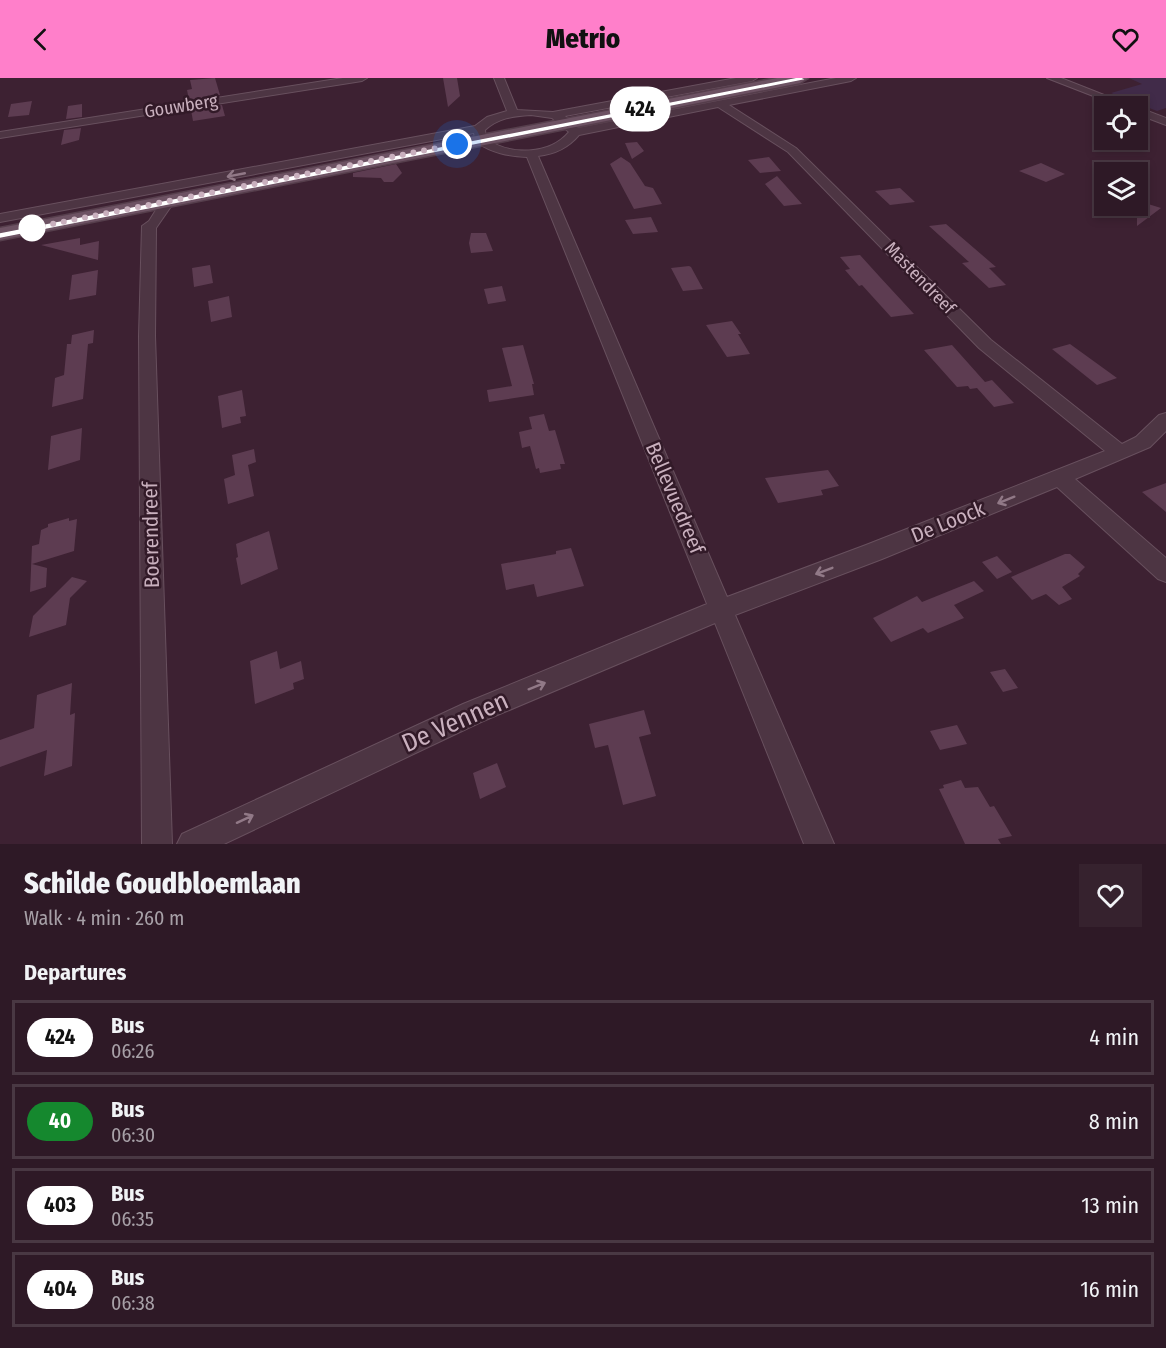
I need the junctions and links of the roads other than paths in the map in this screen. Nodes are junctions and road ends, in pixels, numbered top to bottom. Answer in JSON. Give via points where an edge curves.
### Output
{"nodes":[{"id":1,"x":362,"y":78,"type":"edge"},
{"id":2,"x":499,"y":78,"type":"edge"},
{"id":3,"x":752,"y":78,"type":"edge"},
{"id":4,"x":800,"y":78,"type":"edge"},
{"id":5,"x":850,"y":78,"type":"edge"},
{"id":6,"x":1052,"y":78,"type":"edge"},
{"id":7,"x":1100,"y":96,"type":"edge"},
{"id":8,"x":720,"y":104,"type":"junction"},
{"id":9,"x":513,"y":113,"type":"junction"},
{"id":10,"x":553,"y":115,"type":"junction"},
{"id":11,"x":1148,"y":115,"type":"edge"},
{"id":12,"x":1166,"y":122,"type":"edge"},
{"id":13,"x":572,"y":128,"type":"junction"},
{"id":14,"x":0,"y":135,"type":"edge"},
{"id":15,"x":480,"y":135,"type":"junction"},
{"id":16,"x":531,"y":153,"type":"junction"},
{"id":17,"x":168,"y":202,"type":"junction"},
{"id":18,"x":127,"y":210,"type":"junction"},
{"id":19,"x":0,"y":218,"type":"edge"},
{"id":20,"x":149,"y":226,"type":"junction"},
{"id":21,"x":0,"y":234,"type":"edge"},
{"id":22,"x":1166,"y":420,"type":"edge"},
{"id":23,"x":1120,"y":453,"type":"junction"},
{"id":24,"x":1060,"y":478,"type":"junction"},
{"id":25,"x":1166,"y":572,"type":"edge"},
{"id":26,"x":722,"y":609,"type":"junction"},
{"id":27,"x":157,"y":844,"type":"edge"},
{"id":28,"x":192,"y":844,"type":"edge"},
{"id":29,"x":819,"y":844,"type":"edge"}],
"edges":[{"from":1,"to":14,"type":"street","name":"Gouwberg"},
{"from":2,"to":9,"type":"street"},
{"from":3,"to":10,"type":"street"},
{"from":4,"to":13,"type":"main road"},
{"from":5,"to":8,"type":"street"},
{"from":6,"to":7,"type":"street"},
{"from":8,"to":13,"type":"street"},
{"from":8,"to":23,"type":"street","name":"Mastendreef","via":[[792,150],[985,345]]},
{"from":9,"to":10,"type":"street"},
{"from":9,"to":15,"type":"street","via":[[491,119]]},
{"from":10,"to":13,"type":"street"},
{"from":11,"to":12,"type":"street"},
{"from":13,"to":15,"type":"main road"},
{"from":13,"to":16,"type":"street","via":[[563,145]]},
{"from":15,"to":16,"type":"street","via":[[494,149]]},
{"from":15,"to":17,"type":"main road"},
{"from":15,"to":19,"type":"street","one_way":true},
{"from":16,"to":26,"type":"street","name":"Bellevuedreef"},
{"from":17,"to":18,"type":"main road"},
{"from":17,"to":20,"type":"street"},
{"from":18,"to":20,"type":"street"},
{"from":18,"to":21,"type":"main road"},
{"from":20,"to":27,"type":"street","name":"Boerendreef","via":[[147,336]]},
{"from":22,"to":23,"type":"street","name":"De Loock","via":[[1143,442]]},
{"from":23,"to":24,"type":"street","name":"De Loock"},
{"from":24,"to":25,"type":"street"},
{"from":24,"to":26,"type":"street","name":"De Loock","one_way":true},
{"from":28,"to":26,"type":"street","name":"De Vennen","one_way":true,"via":[[472,712]]},
{"from":26,"to":29,"type":"street","name":"Bellevuedreef"}]}
